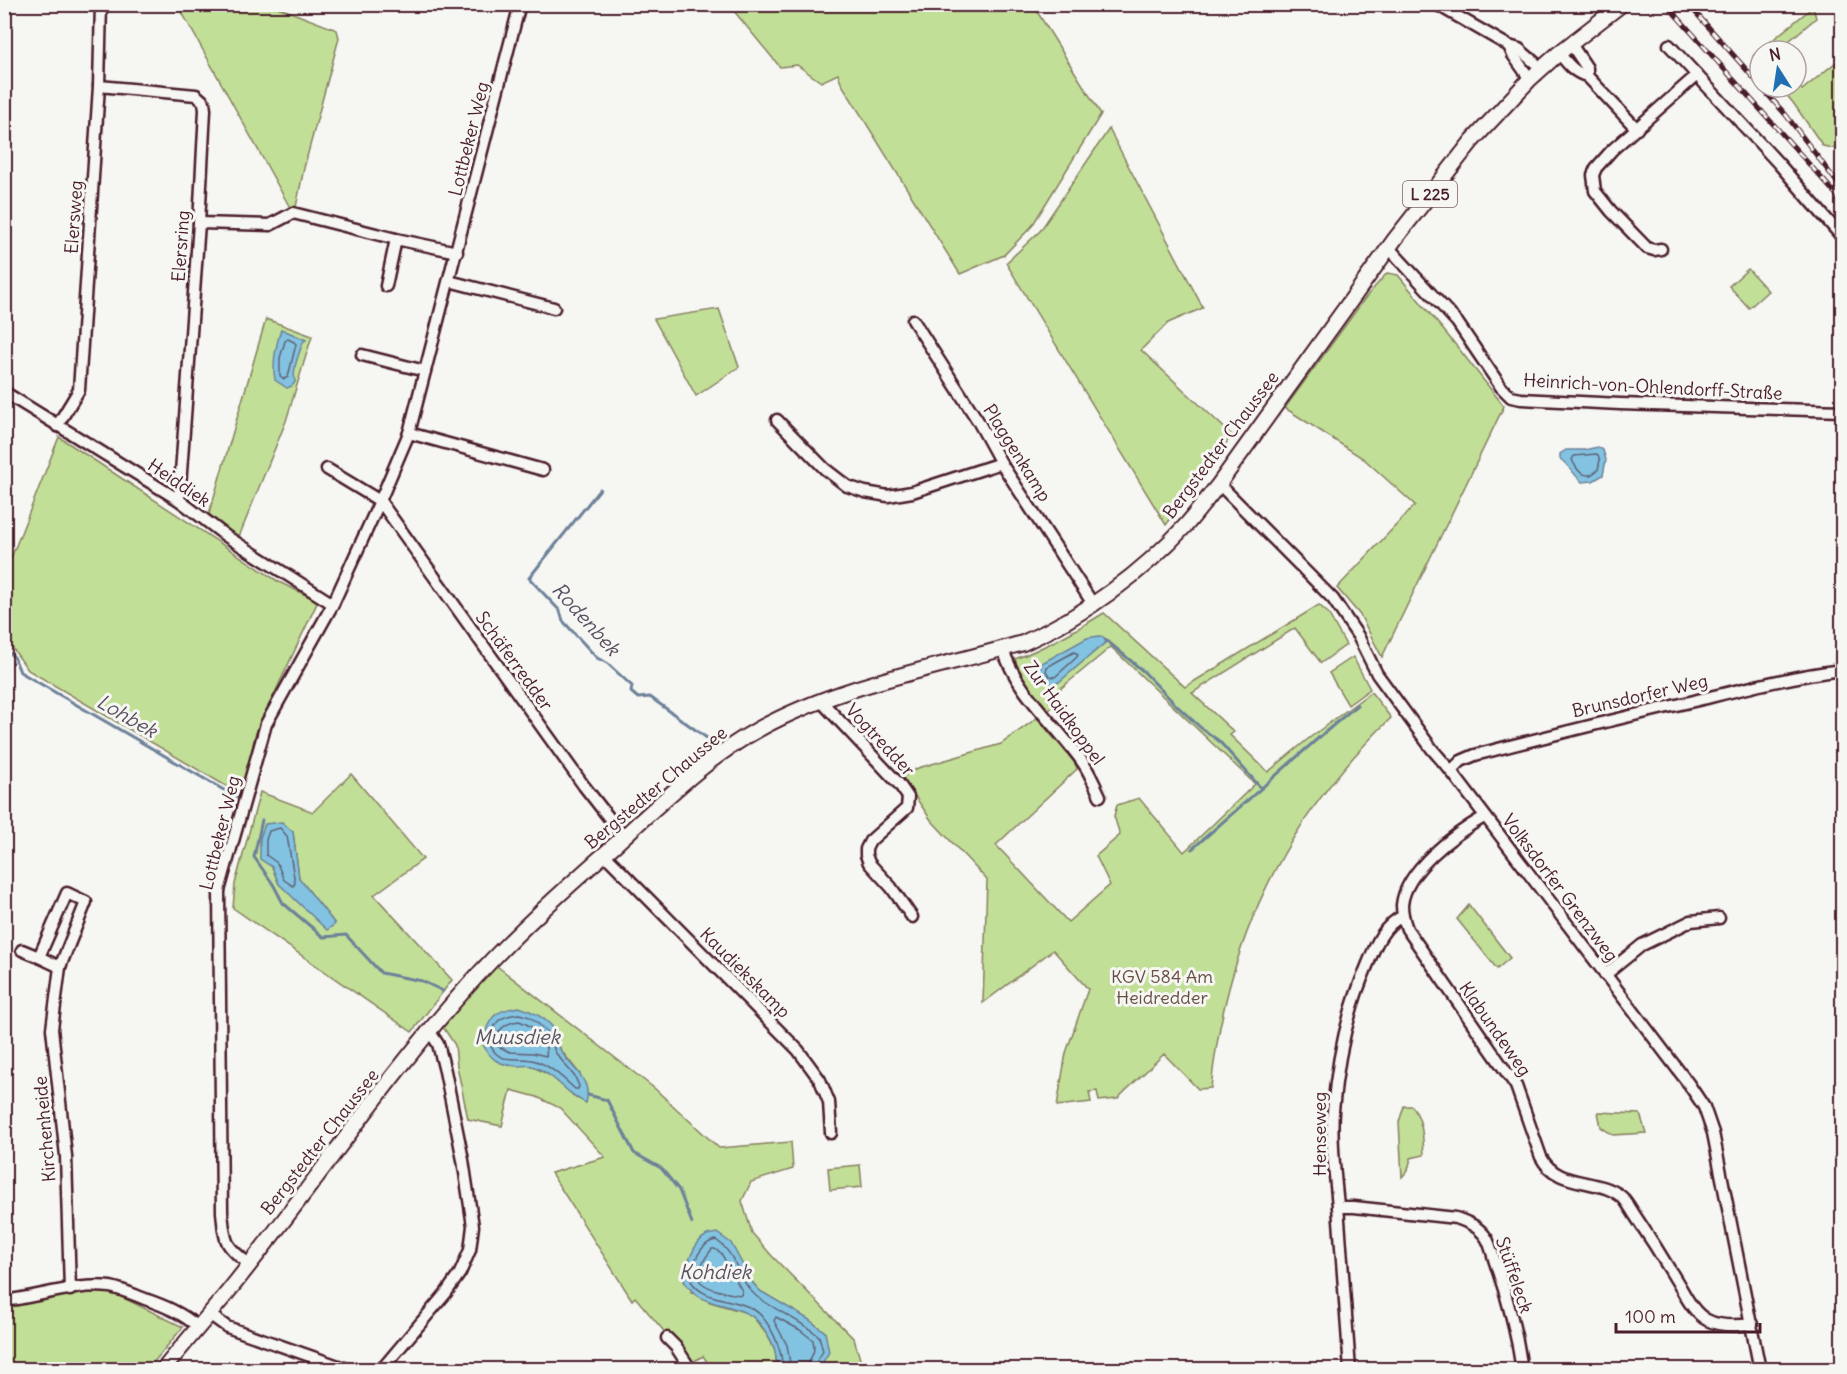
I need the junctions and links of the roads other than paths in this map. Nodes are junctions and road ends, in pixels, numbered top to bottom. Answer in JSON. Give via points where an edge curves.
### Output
{"nodes":[{"id":1,"x":101,"y":4,"type":"edge"},
{"id":2,"x":520,"y":4,"type":"edge"},
{"id":3,"x":1436,"y":4,"type":"edge"},
{"id":4,"x":1622,"y":4,"type":"edge"},
{"id":5,"x":1570,"y":44,"type":"junction"},
{"id":6,"x":1669,"y":45,"type":"dead end"},
{"id":7,"x":1509,"y":46,"type":"junction"},
{"id":8,"x":1559,"y":53,"type":"junction"},
{"id":9,"x":1541,"y":68,"type":"junction"},
{"id":10,"x":1696,"y":75,"type":"junction"},
{"id":11,"x":1587,"y":76,"type":"junction"},
{"id":12,"x":1530,"y":79,"type":"junction"},
{"id":13,"x":99,"y":86,"type":"junction"},
{"id":14,"x":1637,"y":129,"type":"junction"},
{"id":15,"x":199,"y":223,"type":"junction"},
{"id":16,"x":1842,"y":237,"type":"edge"},
{"id":17,"x":396,"y":240,"type":"junction"},
{"id":18,"x":1389,"y":248,"type":"junction"},
{"id":19,"x":1661,"y":249,"type":"dead end"},
{"id":20,"x":457,"y":252,"type":"junction"},
{"id":21,"x":449,"y":281,"type":"junction"},
{"id":22,"x":386,"y":286,"type":"dead end"},
{"id":23,"x":554,"y":308,"type":"dead end"},
{"id":24,"x":913,"y":320,"type":"dead end"},
{"id":25,"x":362,"y":355,"type":"dead end"},
{"id":26,"x":425,"y":371,"type":"junction"},
{"id":27,"x":4,"y":392,"type":"edge"},
{"id":28,"x":1842,"y":411,"type":"edge"},
{"id":29,"x":777,"y":420,"type":"dead end"},
{"id":30,"x":57,"y":426,"type":"junction"},
{"id":31,"x":409,"y":433,"type":"junction"},
{"id":32,"x":1001,"y":463,"type":"junction"},
{"id":33,"x":327,"y":470,"type":"dead end"},
{"id":34,"x":543,"y":470,"type":"dead end"},
{"id":35,"x":1219,"y":484,"type":"junction"},
{"id":36,"x":179,"y":500,"type":"junction"},
{"id":37,"x":380,"y":501,"type":"junction"},
{"id":38,"x":333,"y":604,"type":"junction"},
{"id":39,"x":1093,"y":604,"type":"junction"},
{"id":40,"x":1003,"y":649,"type":"junction"},
{"id":41,"x":1842,"y":670,"type":"edge"},
{"id":42,"x":820,"y":700,"type":"junction"},
{"id":43,"x":1450,"y":771,"type":"junction"},
{"id":44,"x":1100,"y":796,"type":"dead end"},
{"id":45,"x":1484,"y":817,"type":"junction"},
{"id":46,"x":624,"y":837,"type":"junction"},
{"id":47,"x":604,"y":854,"type":"junction"},
{"id":48,"x":1403,"y":916,"type":"junction"},
{"id":49,"x":912,"y":917,"type":"dead end"},
{"id":50,"x":1719,"y":918,"type":"dead end"},
{"id":51,"x":22,"y":950,"type":"dead end"},
{"id":52,"x":39,"y":957,"type":"junction"},
{"id":53,"x":60,"y":967,"type":"junction"},
{"id":54,"x":1605,"y":975,"type":"junction"},
{"id":55,"x":430,"y":1032,"type":"junction"},
{"id":56,"x":831,"y":1133,"type":"dead end"},
{"id":57,"x":1338,"y":1207,"type":"junction"},
{"id":58,"x":249,"y":1264,"type":"junction"},
{"id":59,"x":70,"y":1290,"type":"junction"},
{"id":60,"x":4,"y":1301,"type":"edge"},
{"id":61,"x":209,"y":1314,"type":"junction"},
{"id":62,"x":1752,"y":1324,"type":"junction"},
{"id":63,"x":198,"y":1327,"type":"junction"},
{"id":64,"x":667,"y":1338,"type":"dead end"},
{"id":65,"x":163,"y":1370,"type":"edge"},
{"id":66,"x":350,"y":1370,"type":"edge"},
{"id":67,"x":381,"y":1370,"type":"edge"},
{"id":68,"x":691,"y":1370,"type":"edge"},
{"id":69,"x":1350,"y":1370,"type":"edge"},
{"id":70,"x":1522,"y":1370,"type":"edge"},
{"id":71,"x":1760,"y":1370,"type":"edge"}],
"edges":[{"from":1,"to":13,"type":"street","name":"Elersweg"},
{"from":2,"to":20,"type":"street","name":"Lottbeker Weg"},
{"from":3,"to":7,"type":"street"},
{"from":4,"to":5,"type":"main road","number":"L 225"},
{"from":5,"to":8,"type":"main road","number":"L 225"},
{"from":5,"to":11,"type":"street","via":[[1587,68]]},
{"from":6,"to":10,"type":"street"},
{"from":7,"to":9,"type":"street","via":[[1519,49]]},
{"from":7,"to":12,"type":"street"},
{"from":8,"to":9,"type":"main road","number":"L 225"},
{"from":8,"to":11,"type":"street","via":[[1579,74]]},
{"from":9,"to":12,"type":"main road","number":"L 225"},
{"from":10,"to":14,"type":"street"},
{"from":10,"to":16,"type":"street"},
{"from":11,"to":14,"type":"street"},
{"from":12,"to":18,"type":"main road","number":"L 225","via":[[1472,141]]},
{"from":13,"to":15,"type":"street","name":"Elersring","via":[[196,95],[204,102]]},
{"from":13,"to":30,"type":"street","name":"Elersweg","via":[[79,390]]},
{"from":14,"to":19,"type":"street","via":[[1596,168],[1593,184],[1611,211],[1647,248]]},
{"from":15,"to":17,"type":"street","via":[[270,225],[293,213]]},
{"from":15,"to":36,"type":"street","name":"Elersring"},
{"from":17,"to":20,"type":"street"},
{"from":17,"to":22,"type":"street"},
{"from":18,"to":28,"type":"street","name":"Heinrich-von-Ohlendorff-Straße","via":[[1450,314],[1511,397]]},
{"from":18,"to":35,"type":"main road","name":"Bergstedter Chaussee"},
{"from":20,"to":21,"type":"street","name":"Lottbeker Weg"},
{"from":21,"to":23,"type":"street"},
{"from":21,"to":26,"type":"street","name":"Lottbeker Weg"},
{"from":24,"to":32,"type":"street","name":"Plaggenkamp"},
{"from":25,"to":26,"type":"street"},
{"from":26,"to":31,"type":"street","name":"Lottbeker Weg"},
{"from":27,"to":30,"type":"street","name":"Heiddiek"},
{"from":29,"to":32,"type":"street","via":[[825,469],[847,486],[865,492],[888,496],[912,492]]},
{"from":30,"to":36,"type":"street","name":"Heiddiek"},
{"from":31,"to":34,"type":"street"},
{"from":31,"to":37,"type":"street","name":"Lottbeker Weg"},
{"from":32,"to":39,"type":"street","name":"Plaggenkamp"},
{"from":33,"to":37,"type":"street"},
{"from":35,"to":39,"type":"main road","name":"Bergstedter Chaussee","via":[[1181,530]]},
{"from":35,"to":43,"type":"street","name":"Volksdorfer Grenzweg","via":[[1333,599],[1377,674]]},
{"from":36,"to":38,"type":"street","name":"Heiddiek","via":[[226,536]]},
{"from":37,"to":38,"type":"street","name":"Lottbeker Weg"},
{"from":37,"to":46,"type":"street","name":"Schäferredder"},
{"from":38,"to":58,"type":"street","name":"Lottbeker Weg","via":[[266,724],[219,891],[224,1239]]},
{"from":39,"to":40,"type":"main road","name":"Bergstedter Chaussee","via":[[1040,635]]},
{"from":40,"to":42,"type":"main road","name":"Bergstedter Chaussee"},
{"from":40,"to":44,"type":"street","name":"Zur Haidkoppel","via":[[1016,678],[1084,764]]},
{"from":41,"to":43,"type":"street","name":"Brunsdorfer Weg","via":[[1761,684],[1599,722],[1475,755]]},
{"from":42,"to":46,"type":"main road","name":"Bergstedter Chaussee","via":[[756,730],[721,754]]},
{"from":42,"to":49,"type":"street","name":"Vogtredder","via":[[908,797],[907,808],[870,841],[866,855]]},
{"from":43,"to":45,"type":"street","name":"Volksdorfer Grenzweg"},
{"from":45,"to":48,"type":"street","via":[[1449,840],[1414,877],[1404,895]]},
{"from":45,"to":54,"type":"street","name":"Volksdorfer Grenzweg"},
{"from":46,"to":47,"type":"main road","name":"Bergstedter Chaussee"},
{"from":47,"to":55,"type":"main road","name":"Bergstedter Chaussee","via":[[493,959]]},
{"from":47,"to":56,"type":"street","name":"Kaudiekskamp","via":[[798,1050],[820,1080],[829,1102]]},
{"from":48,"to":57,"type":"street","name":"Henseweg","via":[[1386,928],[1374,950],[1356,992],[1343,1039],[1332,1139]]},
{"from":48,"to":62,"type":"street","name":"Klabundeweg","via":[[1407,929],[1516,1086],[1540,1158],[1547,1167],[1572,1181],[1610,1189],[1624,1199],[1699,1315],[1723,1325]]},
{"from":50,"to":54,"type":"street","via":[[1691,921],[1642,945]]},
{"from":51,"to":52,"type":"street"},
{"from":52,"to":53,"type":"street"},
{"from":52,"to":53,"type":"street","name":"Kirchenheide","via":[[67,893],[86,902]]},
{"from":53,"to":59,"type":"street","name":"Kirchenheide","via":[[52,1029],[66,1156]]},
{"from":54,"to":62,"type":"street","name":"Volksdorfer Grenzweg","via":[[1704,1107],[1713,1133]]},
{"from":55,"to":58,"type":"main road","name":"Bergstedter Chaussee"},
{"from":55,"to":67,"type":"street","via":[[440,1051],[463,1160],[473,1226],[470,1250],[446,1293]]},
{"from":57,"to":69,"type":"street","name":"Henseweg"},
{"from":57,"to":70,"type":"street","name":"Stüffeleck","via":[[1456,1218],[1480,1230],[1503,1285]]},
{"from":58,"to":61,"type":"main road","name":"Bergstedter Chaussee"},
{"from":59,"to":60,"type":"street"},
{"from":59,"to":63,"type":"street","via":[[112,1287],[168,1307]]},
{"from":61,"to":63,"type":"main road","name":"Bergstedter Chaussee"},
{"from":61,"to":66,"type":"street","via":[[227,1327]]},
{"from":62,"to":71,"type":"street","name":"Volksdorfer Grenzweg"},
{"from":63,"to":65,"type":"main road","name":"Bergstedter Chaussee"},
{"from":64,"to":68,"type":"street"}]}
